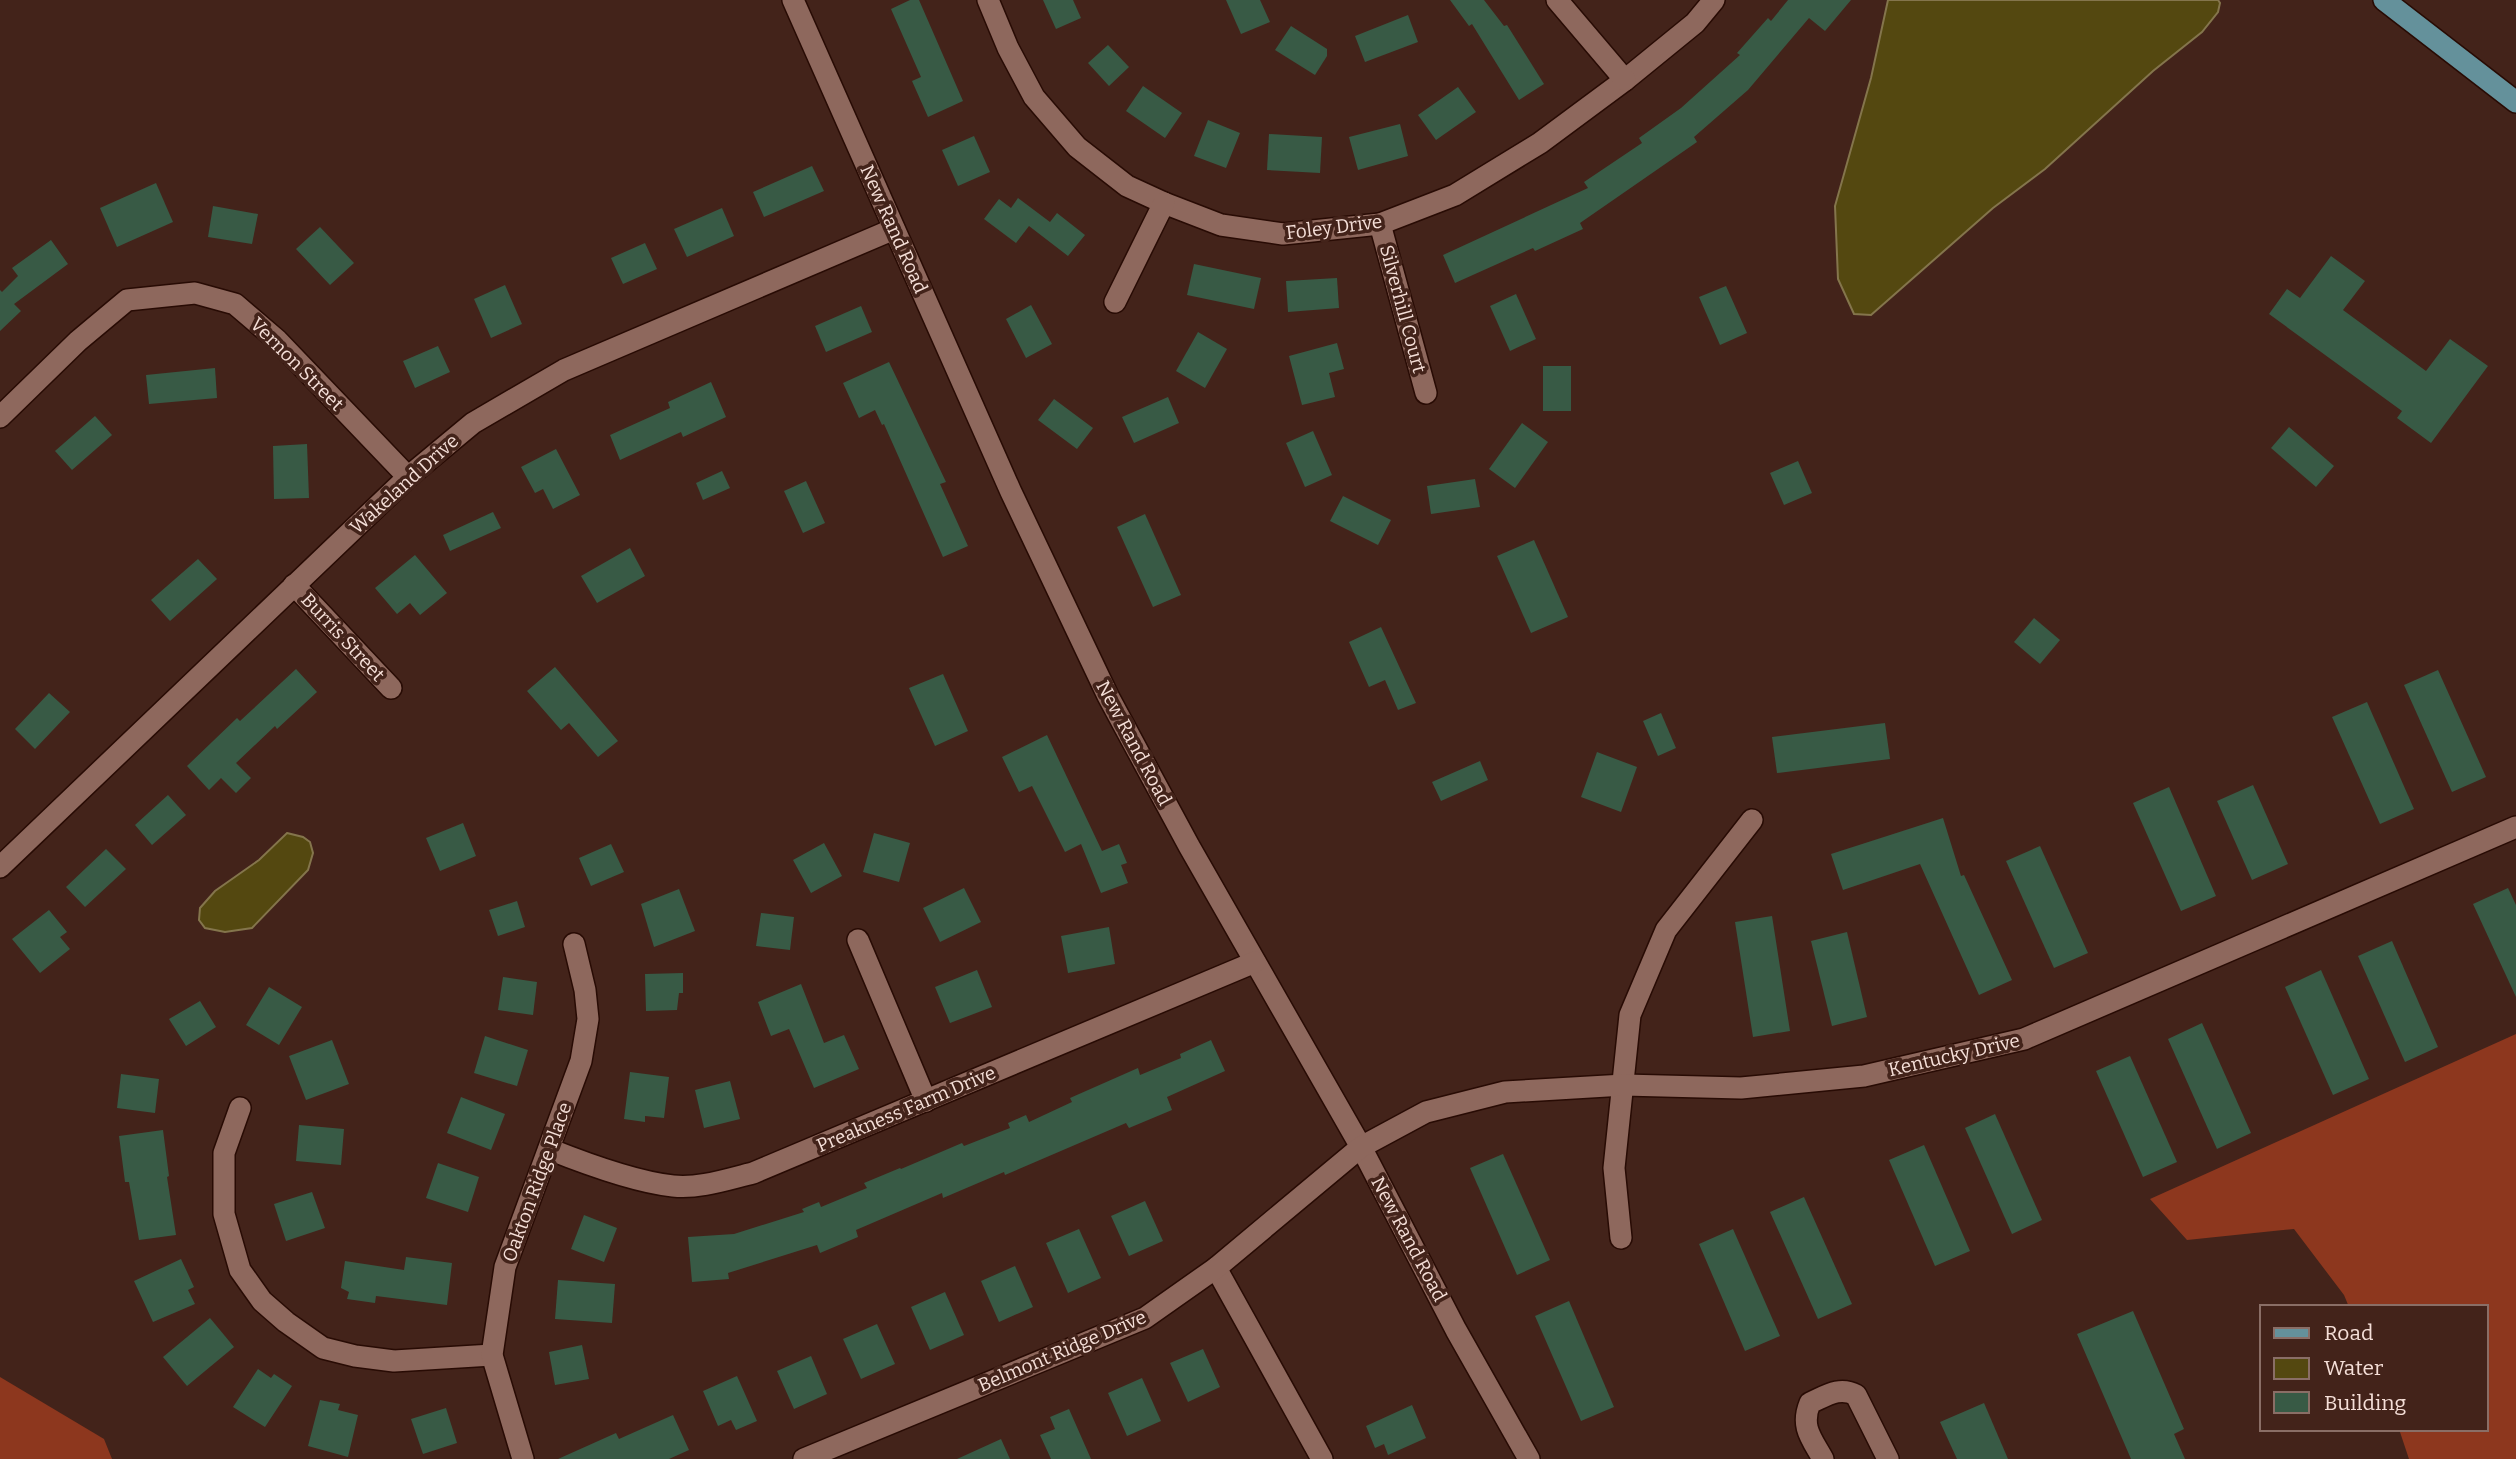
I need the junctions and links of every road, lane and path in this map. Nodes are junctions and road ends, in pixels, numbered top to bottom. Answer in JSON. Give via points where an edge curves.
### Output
{"nodes":[{"id":1,"x":793,"y":0,"type":"edge"},
{"id":2,"x":988,"y":0,"type":"edge"},
{"id":3,"x":1557,"y":0,"type":"edge"},
{"id":4,"x":1714,"y":0,"type":"edge"},
{"id":5,"x":2384,"y":0,"type":"edge"},
{"id":6,"x":1625,"y":80,"type":"junction"},
{"id":7,"x":2516,"y":102,"type":"edge"},
{"id":8,"x":1164,"y":203,"type":"junction"},
{"id":9,"x":1380,"y":224,"type":"junction"},
{"id":10,"x":894,"y":229,"type":"junction"},
{"id":11,"x":1115,"y":302,"type":"dead end"},
{"id":12,"x":1426,"y":393,"type":"dead end"},
{"id":13,"x":0,"y":417,"type":"edge"},
{"id":14,"x":408,"y":477,"type":"junction"},
{"id":15,"x":294,"y":585,"type":"junction"},
{"id":16,"x":391,"y":688,"type":"dead end"},
{"id":17,"x":1752,"y":820,"type":"dead end"},
{"id":18,"x":2516,"y":827,"type":"edge"},
{"id":19,"x":0,"y":867,"type":"edge"},
{"id":20,"x":858,"y":940,"type":"dead end"},
{"id":21,"x":574,"y":944,"type":"dead end"},
{"id":22,"x":1255,"y":962,"type":"junction"},
{"id":23,"x":1624,"y":1086,"type":"junction"},
{"id":24,"x":926,"y":1101,"type":"junction"},
{"id":25,"x":240,"y":1108,"type":"dead end"},
{"id":26,"x":1360,"y":1147,"type":"junction"},
{"id":27,"x":549,"y":1149,"type":"junction"},
{"id":28,"x":1621,"y":1238,"type":"dead end"},
{"id":29,"x":1216,"y":1268,"type":"junction"},
{"id":30,"x":492,"y":1355,"type":"junction"},
{"id":31,"x":523,"y":1459,"type":"edge"},
{"id":32,"x":804,"y":1459,"type":"edge"},
{"id":33,"x":1322,"y":1459,"type":"edge"},
{"id":34,"x":1529,"y":1459,"type":"edge"},
{"id":35,"x":1824,"y":1459,"type":"edge"},
{"id":36,"x":1888,"y":1459,"type":"edge"}],
"edges":[{"from":1,"to":10,"type":"street","name":"New Rand Road"},
{"from":2,"to":8,"type":"street","name":"Foley Drive","via":[[1034,97],[1077,147],[1128,186]]},
{"from":3,"to":6,"type":"street"},
{"from":4,"to":6,"type":"street","name":"Foley Drive","via":[[1695,23]]},
{"from":5,"to":7,"type":"main road"},
{"from":6,"to":9,"type":"street","name":"Foley Drive","via":[[1541,143],[1454,195]]},
{"from":8,"to":9,"type":"street","name":"Foley Drive","via":[[1221,225],[1283,234]]},
{"from":8,"to":11,"type":"street"},
{"from":9,"to":12,"type":"street","name":"Silverhill Court"},
{"from":10,"to":14,"type":"street","name":"Wakeland Drive","via":[[564,370],[473,423]]},
{"from":10,"to":22,"type":"street","name":"New Rand Road","via":[[1108,696]]},
{"from":13,"to":14,"type":"street","name":"Vernon Street","via":[[127,300],[195,293],[235,304],[277,340]]},
{"from":14,"to":15,"type":"street","name":"Wakeland Drive"},
{"from":15,"to":16,"type":"street","name":"Burris Street"},
{"from":15,"to":19,"type":"street","name":"Wakeland Drive"},
{"from":17,"to":23,"type":"street","via":[[1666,930],[1630,1015]]},
{"from":18,"to":23,"type":"street","name":"Kentucky Drive","via":[[2024,1040],[1864,1076],[1741,1088]]},
{"from":20,"to":24,"type":"street"},
{"from":21,"to":27,"type":"street","name":"Oakton Ridge Place","via":[[588,1019],[581,1061]]},
{"from":22,"to":24,"type":"street","name":"Preakness Farm Drive"},
{"from":22,"to":26,"type":"street","name":"New Rand Road"},
{"from":23,"to":26,"type":"street","name":"Kentucky Drive","via":[[1504,1092],[1426,1112]]},
{"from":23,"to":28,"type":"street","via":[[1614,1168]]},
{"from":24,"to":27,"type":"street","name":"Preakness Farm Drive","via":[[753,1173],[710,1183],[674,1186]]},
{"from":25,"to":30,"type":"street","via":[[224,1153],[224,1214],[240,1270],[262,1301],[323,1348],[355,1356],[394,1361]]},
{"from":26,"to":29,"type":"street","name":"Belmont Ridge Drive"},
{"from":26,"to":34,"type":"street","name":"New Rand Road"},
{"from":27,"to":30,"type":"street","name":"Oakton Ridge Place","via":[[505,1266]]},
{"from":29,"to":32,"type":"street","name":"Belmont Ridge Drive","via":[[1144,1318]]},
{"from":29,"to":33,"type":"street"},
{"from":30,"to":31,"type":"street","name":"Oakton Ridge Place"},
{"from":35,"to":36,"type":"street","via":[[1805,1427],[1805,1413],[1810,1403],[1846,1390],[1856,1395]]}]}
